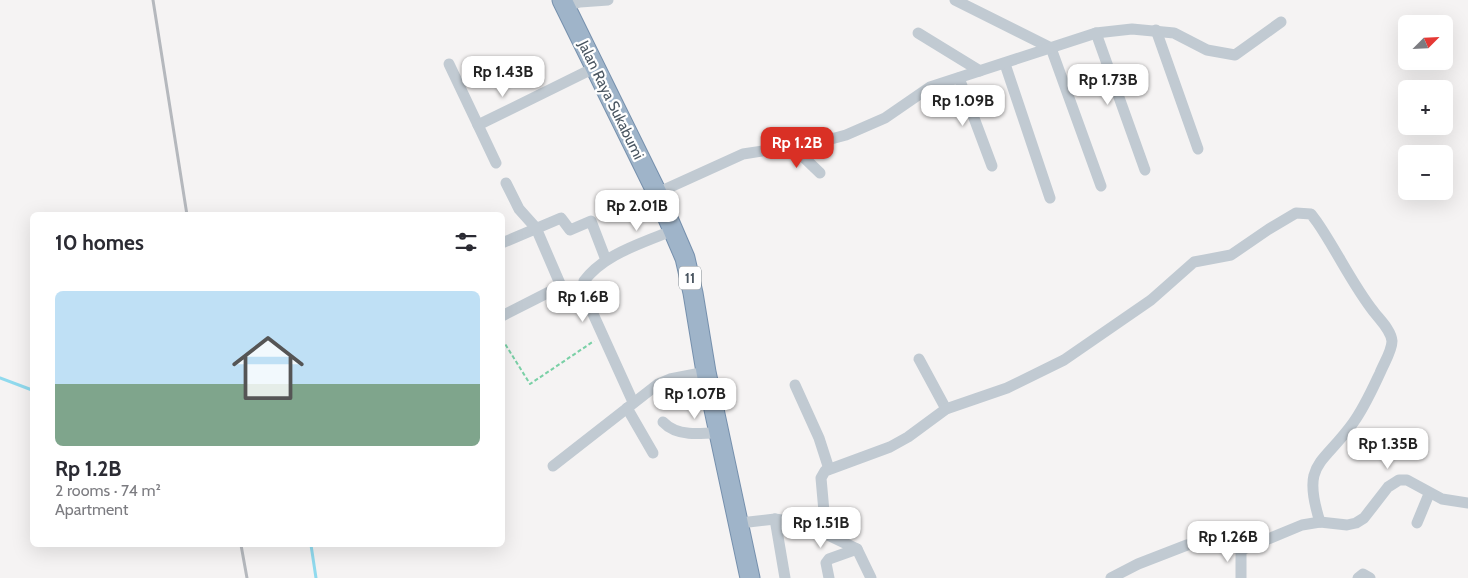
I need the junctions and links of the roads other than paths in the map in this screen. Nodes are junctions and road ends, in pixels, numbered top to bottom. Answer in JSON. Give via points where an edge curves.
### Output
{"nodes":[{"id":1,"x":608,"y":0,"type":"edge"},
{"id":2,"x":955,"y":0,"type":"edge"},
{"id":3,"x":563,"y":3,"type":"edge"},
{"id":4,"x":1281,"y":22,"type":"dead end"},
{"id":5,"x":1156,"y":30,"type":"junction"},
{"id":6,"x":918,"y":32,"type":"dead end"},
{"id":7,"x":1096,"y":33,"type":"junction"},
{"id":8,"x":1051,"y":48,"type":"junction"},
{"id":9,"x":449,"y":64,"type":"dead end"},
{"id":10,"x":1005,"y":64,"type":"junction"},
{"id":11,"x":596,"y":67,"type":"junction"},
{"id":12,"x":980,"y":71,"type":"junction"},
{"id":13,"x":959,"y":78,"type":"junction"},
{"id":14,"x":478,"y":125,"type":"junction"},
{"id":15,"x":792,"y":146,"type":"junction"},
{"id":16,"x":1198,"y":148,"type":"dead end"},
{"id":17,"x":496,"y":163,"type":"dead end"},
{"id":18,"x":992,"y":166,"type":"dead end"},
{"id":19,"x":1145,"y":170,"type":"dead end"},
{"id":20,"x":820,"y":173,"type":"dead end"},
{"id":21,"x":506,"y":183,"type":"dead end"},
{"id":22,"x":1101,"y":186,"type":"dead end"},
{"id":23,"x":657,"y":193,"type":"junction"},
{"id":24,"x":1050,"y":198,"type":"dead end"},
{"id":25,"x":536,"y":228,"type":"junction"},
{"id":26,"x":673,"y":230,"type":"junction"},
{"id":27,"x":505,"y":242,"type":"edge"},
{"id":28,"x":606,"y":260,"type":"junction"},
{"id":29,"x":505,"y":314,"type":"edge"},
{"id":30,"x":919,"y":359,"type":"dead end"},
{"id":31,"x":706,"y":372,"type":"junction"},
{"id":32,"x":795,"y":385,"type":"dead end"},
{"id":33,"x":630,"y":405,"type":"junction"},
{"id":34,"x":946,"y":409,"type":"junction"},
{"id":35,"x":663,"y":422,"type":"dead end"},
{"id":36,"x":720,"y":432,"type":"junction"},
{"id":37,"x":652,"y":453,"type":"dead end"},
{"id":38,"x":553,"y":466,"type":"dead end"},
{"id":39,"x":829,"y":469,"type":"junction"},
{"id":40,"x":1429,"y":494,"type":"junction"},
{"id":41,"x":1468,"y":503,"type":"edge"},
{"id":42,"x":775,"y":519,"type":"junction"},
{"id":43,"x":1320,"y":522,"type":"junction"},
{"id":44,"x":740,"y":523,"type":"junction"},
{"id":45,"x":1417,"y":524,"type":"dead end"},
{"id":46,"x":826,"y":534,"type":"junction"},
{"id":47,"x":1241,"y":548,"type":"junction"},
{"id":48,"x":857,"y":549,"type":"junction"},
{"id":49,"x":750,"y":578,"type":"edge"},
{"id":50,"x":785,"y":578,"type":"edge"},
{"id":51,"x":829,"y":578,"type":"edge"},
{"id":52,"x":871,"y":578,"type":"edge"},
{"id":53,"x":1111,"y":578,"type":"edge"},
{"id":54,"x":1241,"y":578,"type":"edge"},
{"id":55,"x":1358,"y":578,"type":"edge"},
{"id":56,"x":1370,"y":578,"type":"edge"}],
"edges":[{"from":1,"to":3,"type":"street"},
{"from":2,"to":8,"type":"street"},
{"from":3,"to":11,"type":"highway","name":"Jalan Raya Sukabumi","number":"11"},
{"from":4,"to":5,"type":"street","via":[[1235,55],[1207,50],[1174,32]]},
{"from":5,"to":7,"type":"street","via":[[1121,29]]},
{"from":5,"to":16,"type":"street"},
{"from":6,"to":12,"type":"street"},
{"from":7,"to":8,"type":"street"},
{"from":7,"to":19,"type":"street"},
{"from":8,"to":10,"type":"street"},
{"from":8,"to":22,"type":"street"},
{"from":9,"to":14,"type":"street"},
{"from":10,"to":12,"type":"street"},
{"from":10,"to":24,"type":"street"},
{"from":11,"to":14,"type":"street"},
{"from":11,"to":23,"type":"highway","name":"Jalan Raya Sukabumi","number":"11"},
{"from":12,"to":13,"type":"street"},
{"from":13,"to":15,"type":"street","via":[[921,91],[885,118],[846,135]]},
{"from":13,"to":18,"type":"street"},
{"from":14,"to":17,"type":"street"},
{"from":15,"to":20,"type":"street"},
{"from":15,"to":23,"type":"street","via":[[743,154]]},
{"from":21,"to":25,"type":"street","via":[[519,209]]},
{"from":23,"to":26,"type":"highway","name":"Jalan Raya Sukabumi","number":"11"},
{"from":25,"to":27,"type":"street"},
{"from":25,"to":28,"type":"street","via":[[561,218],[570,230],[591,221]]},
{"from":25,"to":29,"type":"street","via":[[561,286]]},
{"from":26,"to":28,"type":"street"},
{"from":26,"to":31,"type":"highway","name":"Jalan Raya Sukabumi","number":"11","via":[[690,276]]},
{"from":28,"to":33,"type":"street","via":[[584,281],[589,305]]},
{"from":30,"to":34,"type":"street"},
{"from":31,"to":33,"type":"street","via":[[664,381]]},
{"from":31,"to":36,"type":"highway","name":"Jalan Raya Sukabumi","number":"11"},
{"from":32,"to":39,"type":"street"},
{"from":33,"to":37,"type":"street"},
{"from":33,"to":38,"type":"street"},
{"from":34,"to":39,"type":"street","via":[[900,442]]},
{"from":34,"to":43,"type":"street","via":[[1033,377],[1064,360],[1151,300],[1194,262],[1231,255],[1286,218],[1296,213],[1311,214],[1392,340],[1359,414],[1324,455],[1313,475],[1312,492]]},
{"from":35,"to":36,"type":"street","via":[[684,432]]},
{"from":36,"to":44,"type":"highway","name":"Jalan Raya Sukabumi","number":"11"},
{"from":39,"to":46,"type":"street","via":[[822,474]]},
{"from":40,"to":41,"type":"street"},
{"from":40,"to":43,"type":"street","via":[[1407,480],[1399,480],[1388,487],[1360,521],[1347,525]]},
{"from":40,"to":45,"type":"street"},
{"from":42,"to":44,"type":"street"},
{"from":42,"to":46,"type":"street"},
{"from":42,"to":50,"type":"street"},
{"from":43,"to":47,"type":"street","via":[[1296,527]]},
{"from":44,"to":49,"type":"highway","name":"Jalan Raya Sukabumi","number":"11"},
{"from":46,"to":48,"type":"street"},
{"from":47,"to":53,"type":"street","via":[[1205,542],[1188,545]]},
{"from":47,"to":54,"type":"street"},
{"from":48,"to":51,"type":"street","via":[[829,559],[826,563]]},
{"from":48,"to":52,"type":"street"},
{"from":55,"to":56,"type":"street","via":[[1363,574]]}]}
